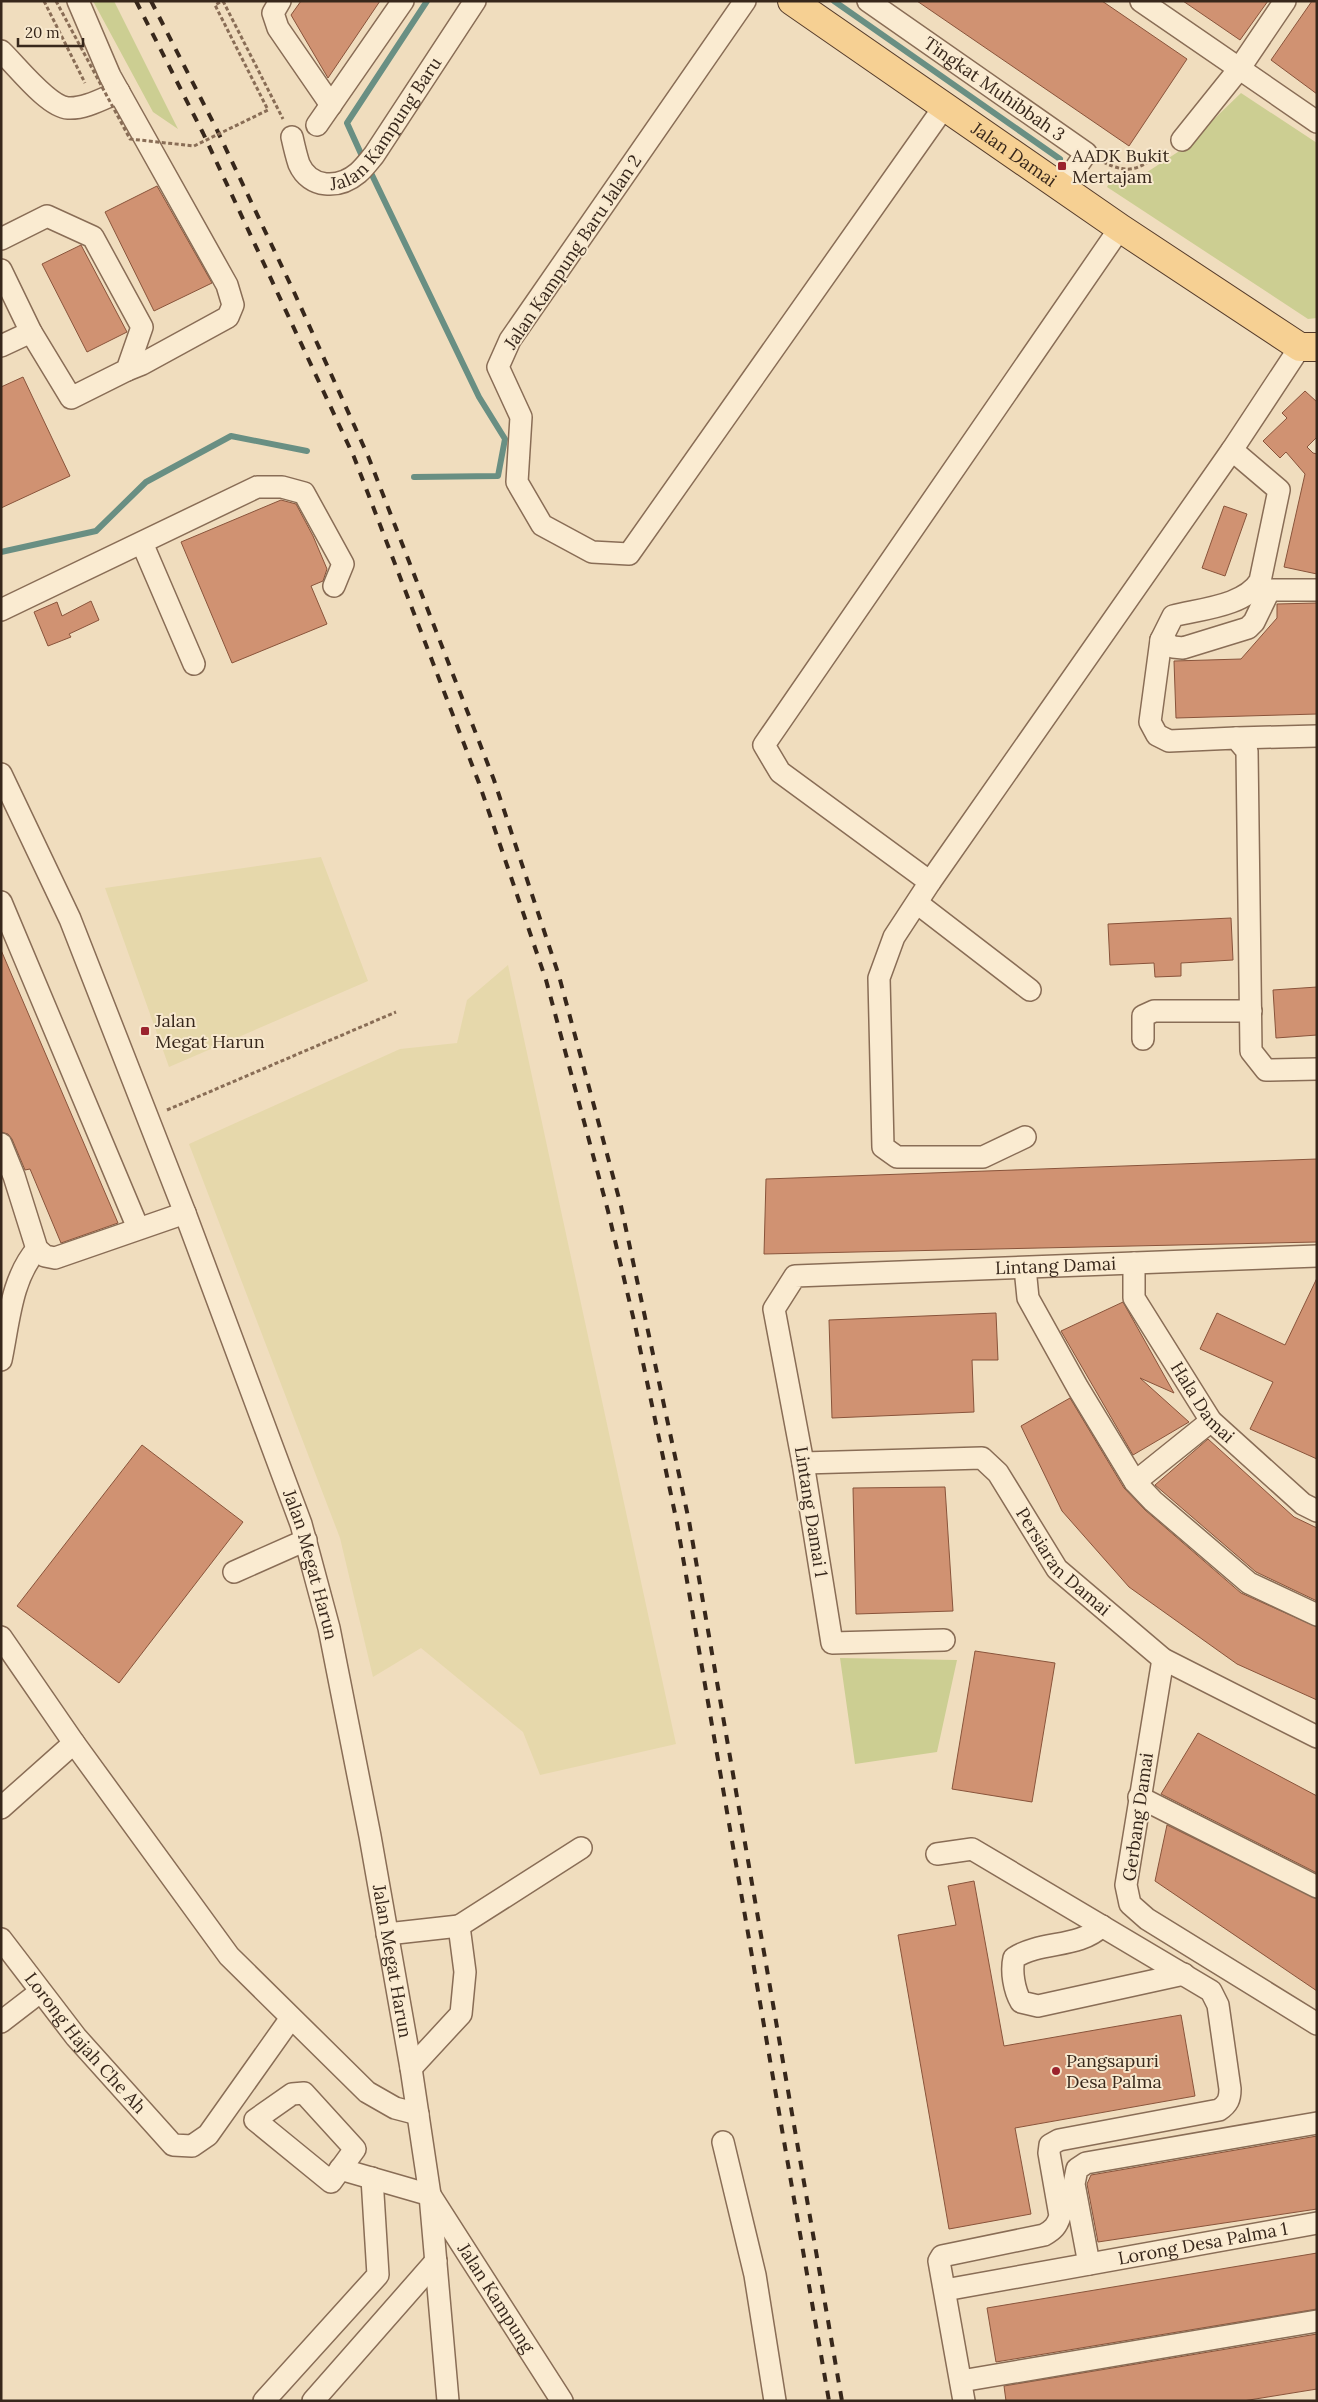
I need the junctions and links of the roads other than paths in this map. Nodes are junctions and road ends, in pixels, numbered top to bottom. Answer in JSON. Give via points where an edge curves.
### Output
{"nodes":[{"id":1,"x":78,"y":1,"type":"edge"},
{"id":2,"x":280,"y":1,"type":"edge"},
{"id":3,"x":403,"y":1,"type":"edge"},
{"id":4,"x":475,"y":1,"type":"edge"},
{"id":5,"x":745,"y":1,"type":"edge"},
{"id":6,"x":792,"y":1,"type":"edge"},
{"id":7,"x":868,"y":1,"type":"edge"},
{"id":8,"x":1141,"y":1,"type":"edge"},
{"id":9,"x":1285,"y":1,"type":"edge"},
{"id":10,"x":1,"y":51,"type":"edge"},
{"id":11,"x":1239,"y":69,"type":"junction"},
{"id":12,"x":119,"y":92,"type":"junction"},
{"id":13,"x":331,"y":105,"type":"junction"},
{"id":14,"x":944,"y":107,"type":"junction"},
{"id":15,"x":1316,"y":119,"type":"edge"},
{"id":16,"x":317,"y":125,"type":"dead end"},
{"id":17,"x":292,"y":137,"type":"road end"},
{"id":18,"x":1182,"y":140,"type":"road end"},
{"id":19,"x":1062,"y":188,"type":"junction"},
{"id":20,"x":1120,"y":228,"type":"junction"},
{"id":21,"x":1,"y":239,"type":"edge"},
{"id":22,"x":1,"y":270,"type":"edge"},
{"id":23,"x":31,"y":332,"type":"junction"},
{"id":24,"x":1,"y":346,"type":"edge"},
{"id":25,"x":1309,"y":347,"type":"edge"},
{"id":26,"x":127,"y":370,"type":"junction"},
{"id":27,"x":1232,"y":450,"type":"junction"},
{"id":28,"x":142,"y":543,"type":"junction"},
{"id":29,"x":334,"y":586,"type":"dead end"},
{"id":30,"x":1317,"y":590,"type":"edge"},
{"id":31,"x":1262,"y":591,"type":"junction"},
{"id":32,"x":1,"y":610,"type":"edge"},
{"id":33,"x":1161,"y":640,"type":"junction"},
{"id":34,"x":194,"y":664,"type":"dead end"},
{"id":35,"x":1317,"y":736,"type":"edge"},
{"id":36,"x":1236,"y":738,"type":"junction"},
{"id":37,"x":1,"y":774,"type":"edge"},
{"id":38,"x":930,"y":882,"type":"junction"},
{"id":39,"x":1,"y":902,"type":"edge"},
{"id":40,"x":917,"y":903,"type":"junction"},
{"id":41,"x":1030,"y":990,"type":"dead end"},
{"id":42,"x":1251,"y":1011,"type":"junction"},
{"id":43,"x":1143,"y":1039,"type":"dead end"},
{"id":44,"x":1317,"y":1069,"type":"edge"},
{"id":45,"x":1025,"y":1137,"type":"dead end"},
{"id":46,"x":1,"y":1144,"type":"edge"},
{"id":47,"x":185,"y":1213,"type":"junction"},
{"id":48,"x":138,"y":1228,"type":"junction"},
{"id":49,"x":37,"y":1249,"type":"junction"},
{"id":50,"x":1317,"y":1256,"type":"edge"},
{"id":51,"x":1134,"y":1263,"type":"junction"},
{"id":52,"x":1025,"y":1268,"type":"junction"},
{"id":53,"x":795,"y":1276,"type":"joint"},
{"id":54,"x":1,"y":1360,"type":"edge"},
{"id":55,"x":1211,"y":1421,"type":"junction"},
{"id":56,"x":804,"y":1463,"type":"junction"},
{"id":57,"x":1135,"y":1482,"type":"junction"},
{"id":58,"x":1317,"y":1511,"type":"edge"},
{"id":59,"x":306,"y":1540,"type":"junction"},
{"id":60,"x":234,"y":1572,"type":"dead end"},
{"id":61,"x":1317,"y":1615,"type":"edge"},
{"id":62,"x":1,"y":1637,"type":"edge"},
{"id":63,"x":944,"y":1640,"type":"dead end"},
{"id":64,"x":1163,"y":1659,"type":"junction"},
{"id":65,"x":1317,"y":1738,"type":"edge"},
{"id":66,"x":74,"y":1743,"type":"junction"},
{"id":67,"x":1139,"y":1797,"type":"junction"},
{"id":68,"x":1,"y":1808,"type":"edge"},
{"id":69,"x":581,"y":1848,"type":"dead end"},
{"id":70,"x":936,"y":1854,"type":"dead end"},
{"id":71,"x":1317,"y":1887,"type":"edge"},
{"id":72,"x":459,"y":1926,"type":"junction"},
{"id":73,"x":1102,"y":1926,"type":"junction"},
{"id":74,"x":388,"y":1934,"type":"junction"},
{"id":75,"x":1,"y":1938,"type":"edge"},
{"id":76,"x":1184,"y":1974,"type":"junction"},
{"id":77,"x":40,"y":1992,"type":"junction"},
{"id":78,"x":291,"y":2018,"type":"junction"},
{"id":79,"x":1,"y":2022,"type":"edge"},
{"id":80,"x":1317,"y":2024,"type":"edge"},
{"id":81,"x":411,"y":2068,"type":"junction"},
{"id":82,"x":418,"y":2114,"type":"junction"},
{"id":83,"x":1317,"y":2123,"type":"edge"},
{"id":84,"x":723,"y":2142,"type":"dead end"},
{"id":85,"x":340,"y":2169,"type":"junction"},
{"id":86,"x":372,"y":2178,"type":"junction"},
{"id":87,"x":430,"y":2195,"type":"junction"},
{"id":88,"x":1317,"y":2223,"type":"edge"},
{"id":89,"x":436,"y":2261,"type":"junction"},
{"id":90,"x":1089,"y":2264,"type":"junction"},
{"id":91,"x":945,"y":2290,"type":"junction"},
{"id":92,"x":1317,"y":2321,"type":"edge"},
{"id":93,"x":962,"y":2391,"type":"edge"},
{"id":94,"x":264,"y":2401,"type":"edge"},
{"id":95,"x":313,"y":2401,"type":"edge"},
{"id":96,"x":448,"y":2401,"type":"edge"},
{"id":97,"x":562,"y":2401,"type":"edge"},
{"id":98,"x":775,"y":2401,"type":"edge"}],
"edges":[{"from":1,"to":12,"type":"street"},
{"from":2,"to":13,"type":"street","via":[[273,13],[278,28]]},
{"from":3,"to":13,"type":"street"},
{"from":4,"to":17,"type":"street","name":"Jalan Kampung Baru","via":[[374,155],[358,173],[332,184],[318,184],[308,177],[300,164]]},
{"from":5,"to":14,"type":"street","name":"Jalan Kampung Baru Jalan 2","via":[[510,340],[498,367],[521,417],[517,482],[542,526],[592,552],[628,554]]},
{"from":6,"to":14,"type":"main road","name":"Jalan Damai"},
{"from":7,"to":19,"type":"street","name":"Tingkat Muhibbah 3","via":[[1086,153]]},
{"from":8,"to":11,"type":"street"},
{"from":9,"to":11,"type":"street"},
{"from":10,"to":12,"type":"street","via":[[52,103],[67,108]]},
{"from":11,"to":15,"type":"street"},
{"from":11,"to":18,"type":"street"},
{"from":12,"to":26,"type":"street","via":[[227,285],[233,305],[228,317]]},
{"from":13,"to":16,"type":"street"},
{"from":14,"to":19,"type":"main road","name":"Jalan Damai"},
{"from":19,"to":20,"type":"main road","name":"Jalan Damai"},
{"from":20,"to":25,"type":"main road","name":"Jalan Damai"},
{"from":20,"to":38,"type":"street","via":[[764,745],[780,772]]},
{"from":21,"to":26,"type":"street","via":[[47,216],[93,237],[142,327]]},
{"from":22,"to":23,"type":"street"},
{"from":23,"to":24,"type":"street"},
{"from":23,"to":26,"type":"street","via":[[70,398]]},
{"from":25,"to":27,"type":"street"},
{"from":27,"to":31,"type":"street","via":[[1279,490],[1260,581]]},
{"from":27,"to":38,"type":"street"},
{"from":28,"to":29,"type":"street","via":[[257,487],[282,487],[304,492],[343,564]]},
{"from":28,"to":32,"type":"street"},
{"from":28,"to":34,"type":"street"},
{"from":30,"to":31,"type":"street"},
{"from":31,"to":33,"type":"street","via":[[1173,616]]},
{"from":31,"to":33,"type":"street","via":[[1254,622],[1248,628],[1183,648],[1172,647]]},
{"from":33,"to":36,"type":"street","via":[[1150,722],[1157,736],[1169,741]]},
{"from":35,"to":36,"type":"street"},
{"from":36,"to":42,"type":"street","via":[[1246,751]]},
{"from":37,"to":47,"type":"street","name":"Jalan Megat Harun","via":[[70,919]]},
{"from":38,"to":40,"type":"street"},
{"from":39,"to":48,"type":"street"},
{"from":40,"to":41,"type":"street"},
{"from":40,"to":45,"type":"street","via":[[894,937],[879,978],[883,1147],[897,1157],[983,1157]]},
{"from":42,"to":43,"type":"street","via":[[1154,1011],[1143,1016]]},
{"from":42,"to":44,"type":"street","via":[[1251,1051],[1266,1070]]},
{"from":46,"to":49,"type":"street"},
{"from":47,"to":48,"type":"street"},
{"from":47,"to":59,"type":"street","name":"Jalan Megat Harun"},
{"from":48,"to":49,"type":"street","via":[[55,1258],[45,1256]]},
{"from":49,"to":54,"type":"street","via":[[25,1262],[18,1277]]},
{"from":50,"to":51,"type":"street","name":"Lintang Damai"},
{"from":51,"to":52,"type":"street","name":"Lintang Damai"},
{"from":51,"to":55,"type":"street","name":"Hala Damai","via":[[1134,1298]]},
{"from":52,"to":53,"type":"street","name":"Lintang Damai"},
{"from":52,"to":57,"type":"street","via":[[1028,1298]]},
{"from":53,"to":56,"type":"street","name":"Lintang Damai 1","via":[[774,1309]]},
{"from":55,"to":57,"type":"street"},
{"from":55,"to":58,"type":"street","name":"Hala Damai","via":[[1303,1504]]},
{"from":56,"to":63,"type":"street","name":"Lintang Damai 1","via":[[832,1643]]},
{"from":56,"to":64,"type":"street","name":"Persiaran Damai","via":[[982,1458],[998,1473],[1057,1569]]},
{"from":57,"to":61,"type":"street","via":[[1250,1583]]},
{"from":59,"to":60,"type":"street"},
{"from":59,"to":74,"type":"street","name":"Jalan Megat Harun","via":[[329,1628]]},
{"from":62,"to":66,"type":"street"},
{"from":64,"to":65,"type":"street","name":"Persiaran Damai"},
{"from":64,"to":67,"type":"street","name":"Gerbang Damai"},
{"from":66,"to":68,"type":"street"},
{"from":66,"to":78,"type":"street","via":[[229,1956]]},
{"from":67,"to":71,"type":"street"},
{"from":67,"to":80,"type":"street","name":"Gerbang Damai","via":[[1126,1884],[1130,1904],[1146,1919]]},
{"from":69,"to":72,"type":"street"},
{"from":70,"to":73,"type":"street","via":[[972,1849]]},
{"from":72,"to":74,"type":"street"},
{"from":72,"to":81,"type":"street","via":[[465,1972],[461,2014]]},
{"from":73,"to":76,"type":"street"},
{"from":73,"to":76,"type":"street","via":[[1084,1939],[1032,1949],[1014,1958],[1016,1993],[1021,2002],[1038,2006]]},
{"from":74,"to":81,"type":"street","name":"Jalan Megat Harun"},
{"from":75,"to":77,"type":"street","name":"Lorong Hajah Che Ah"},
{"from":76,"to":91,"type":"street","via":[[1211,1991],[1216,1999],[1230,2089],[1226,2105],[1220,2110],[1059,2140],[1050,2145],[1060,2216],[1058,2224],[1044,2235],[942,2256],[939,2261]]},
{"from":77,"to":78,"type":"street","name":"Lorong Hajah Che Ah","via":[[173,2145],[192,2146],[208,2135]]},
{"from":77,"to":79,"type":"street"},
{"from":78,"to":82,"type":"street","via":[[367,2092],[395,2108]]},
{"from":81,"to":82,"type":"street","name":"Jalan Megat Harun"},
{"from":82,"to":87,"type":"street","name":"Jalan Megat Harun"},
{"from":83,"to":90,"type":"street","via":[[1086,2163],[1077,2169],[1074,2184]]},
{"from":84,"to":98,"type":"street","via":[[755,2275]]},
{"from":85,"to":85,"type":"street","via":[[355,2149],[304,2094],[292,2094],[255,2120],[331,2182]]},
{"from":85,"to":86,"type":"street"},
{"from":86,"to":87,"type":"street"},
{"from":86,"to":94,"type":"street","via":[[378,2274]]},
{"from":87,"to":89,"type":"street","name":"Jalan Megat Harun"},
{"from":87,"to":97,"type":"street","name":"Jalan Kampung"},
{"from":88,"to":90,"type":"street","name":"Lorong Desa Palma 1"},
{"from":89,"to":95,"type":"street"},
{"from":89,"to":96,"type":"street","name":"Jalan Megat Harun"},
{"from":90,"to":91,"type":"street","name":"Lorong Desa Palma 1"},
{"from":91,"to":93,"type":"street"},
{"from":92,"to":93,"type":"street"}]}
